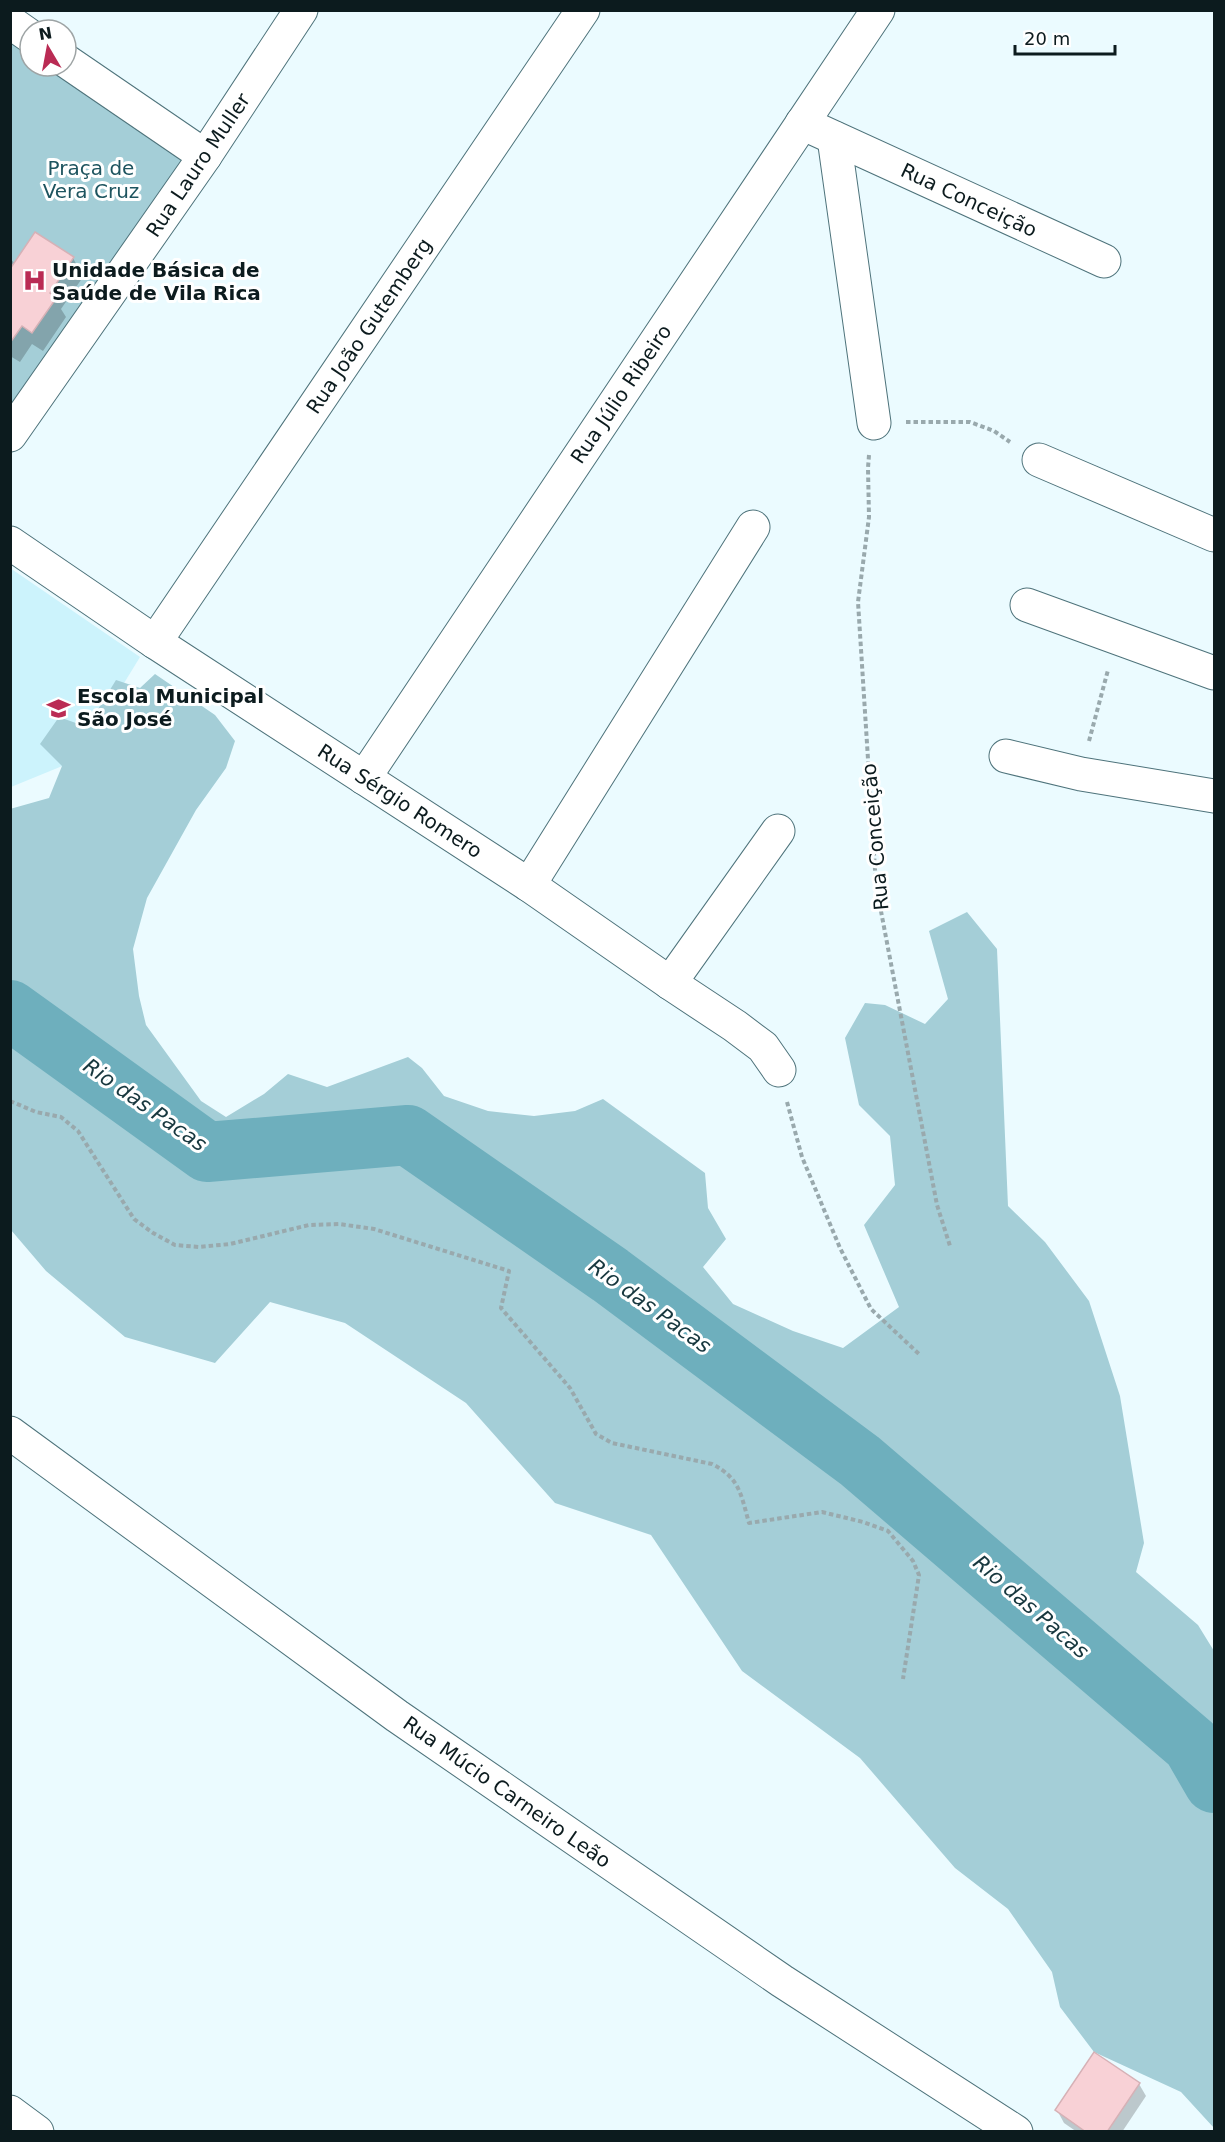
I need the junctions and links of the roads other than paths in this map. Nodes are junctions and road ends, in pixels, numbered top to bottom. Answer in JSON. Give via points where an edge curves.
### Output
{"nodes":[{"id":1,"x":13,"y":10,"type":"edge"},
{"id":2,"x":301,"y":10,"type":"edge"},
{"id":3,"x":584,"y":10,"type":"edge"},
{"id":4,"x":878,"y":10,"type":"edge"},
{"id":5,"x":10,"y":15,"type":"edge"},
{"id":6,"x":78,"y":68,"type":"edge"},
{"id":7,"x":802,"y":123,"type":"junction"},
{"id":8,"x":834,"y":138,"type":"junction"},
{"id":9,"x":205,"y":156,"type":"junction"},
{"id":10,"x":1104,"y":261,"type":"dead end"},
{"id":11,"x":874,"y":423,"type":"road end"},
{"id":12,"x":10,"y":435,"type":"edge"},
{"id":13,"x":1039,"y":460,"type":"road end"},
{"id":14,"x":753,"y":527,"type":"dead end"},
{"id":15,"x":1215,"y":536,"type":"edge"},
{"id":16,"x":10,"y":543,"type":"edge"},
{"id":17,"x":1027,"y":605,"type":"dead end"},
{"id":18,"x":155,"y":642,"type":"junction"},
{"id":19,"x":1215,"y":673,"type":"edge"},
{"id":20,"x":1006,"y":756,"type":"dead end"},
{"id":21,"x":364,"y":778,"type":"junction"},
{"id":22,"x":1215,"y":796,"type":"edge"},
{"id":23,"x":778,"y":831,"type":"dead end"},
{"id":24,"x":529,"y":885,"type":"junction"},
{"id":25,"x":670,"y":983,"type":"junction"},
{"id":26,"x":778,"y":1070,"type":"road end"},
{"id":27,"x":10,"y":1433,"type":"edge"},
{"id":28,"x":10,"y":2112,"type":"edge"},
{"id":29,"x":37,"y":2132,"type":"edge"},
{"id":30,"x":1016,"y":2132,"type":"edge"}],
"edges":[{"from":1,"to":5,"type":"street"},
{"from":2,"to":9,"type":"street","name":"Rua Lauro Muller"},
{"from":3,"to":18,"type":"street","name":"Rua João Gutemberg"},
{"from":4,"to":7,"type":"street","name":"Rua Júlio Ribeiro"},
{"from":6,"to":9,"type":"street"},
{"from":7,"to":8,"type":"street","name":"Rua Conceição"},
{"from":7,"to":21,"type":"street","name":"Rua Júlio Ribeiro"},
{"from":8,"to":10,"type":"street","name":"Rua Conceição"},
{"from":8,"to":11,"type":"street"},
{"from":9,"to":12,"type":"street","name":"Rua Lauro Muller"},
{"from":13,"to":15,"type":"street"},
{"from":14,"to":24,"type":"street"},
{"from":16,"to":18,"type":"street","name":"Rua Sérgio Romero"},
{"from":17,"to":19,"type":"street"},
{"from":18,"to":21,"type":"street","name":"Rua Sérgio Romero"},
{"from":20,"to":22,"type":"street","via":[[1081,774]]},
{"from":21,"to":24,"type":"street","name":"Rua Sérgio Romero"},
{"from":23,"to":25,"type":"street"},
{"from":24,"to":25,"type":"street","name":"Rua Sérgio Romero"},
{"from":25,"to":26,"type":"street","name":"Rua Sérgio Romero","via":[[763,1047]]},
{"from":27,"to":30,"type":"street","name":"Rua Múcio Carneiro Leão","via":[[444,1749],[782,1982]]},
{"from":28,"to":29,"type":"street"}]}
